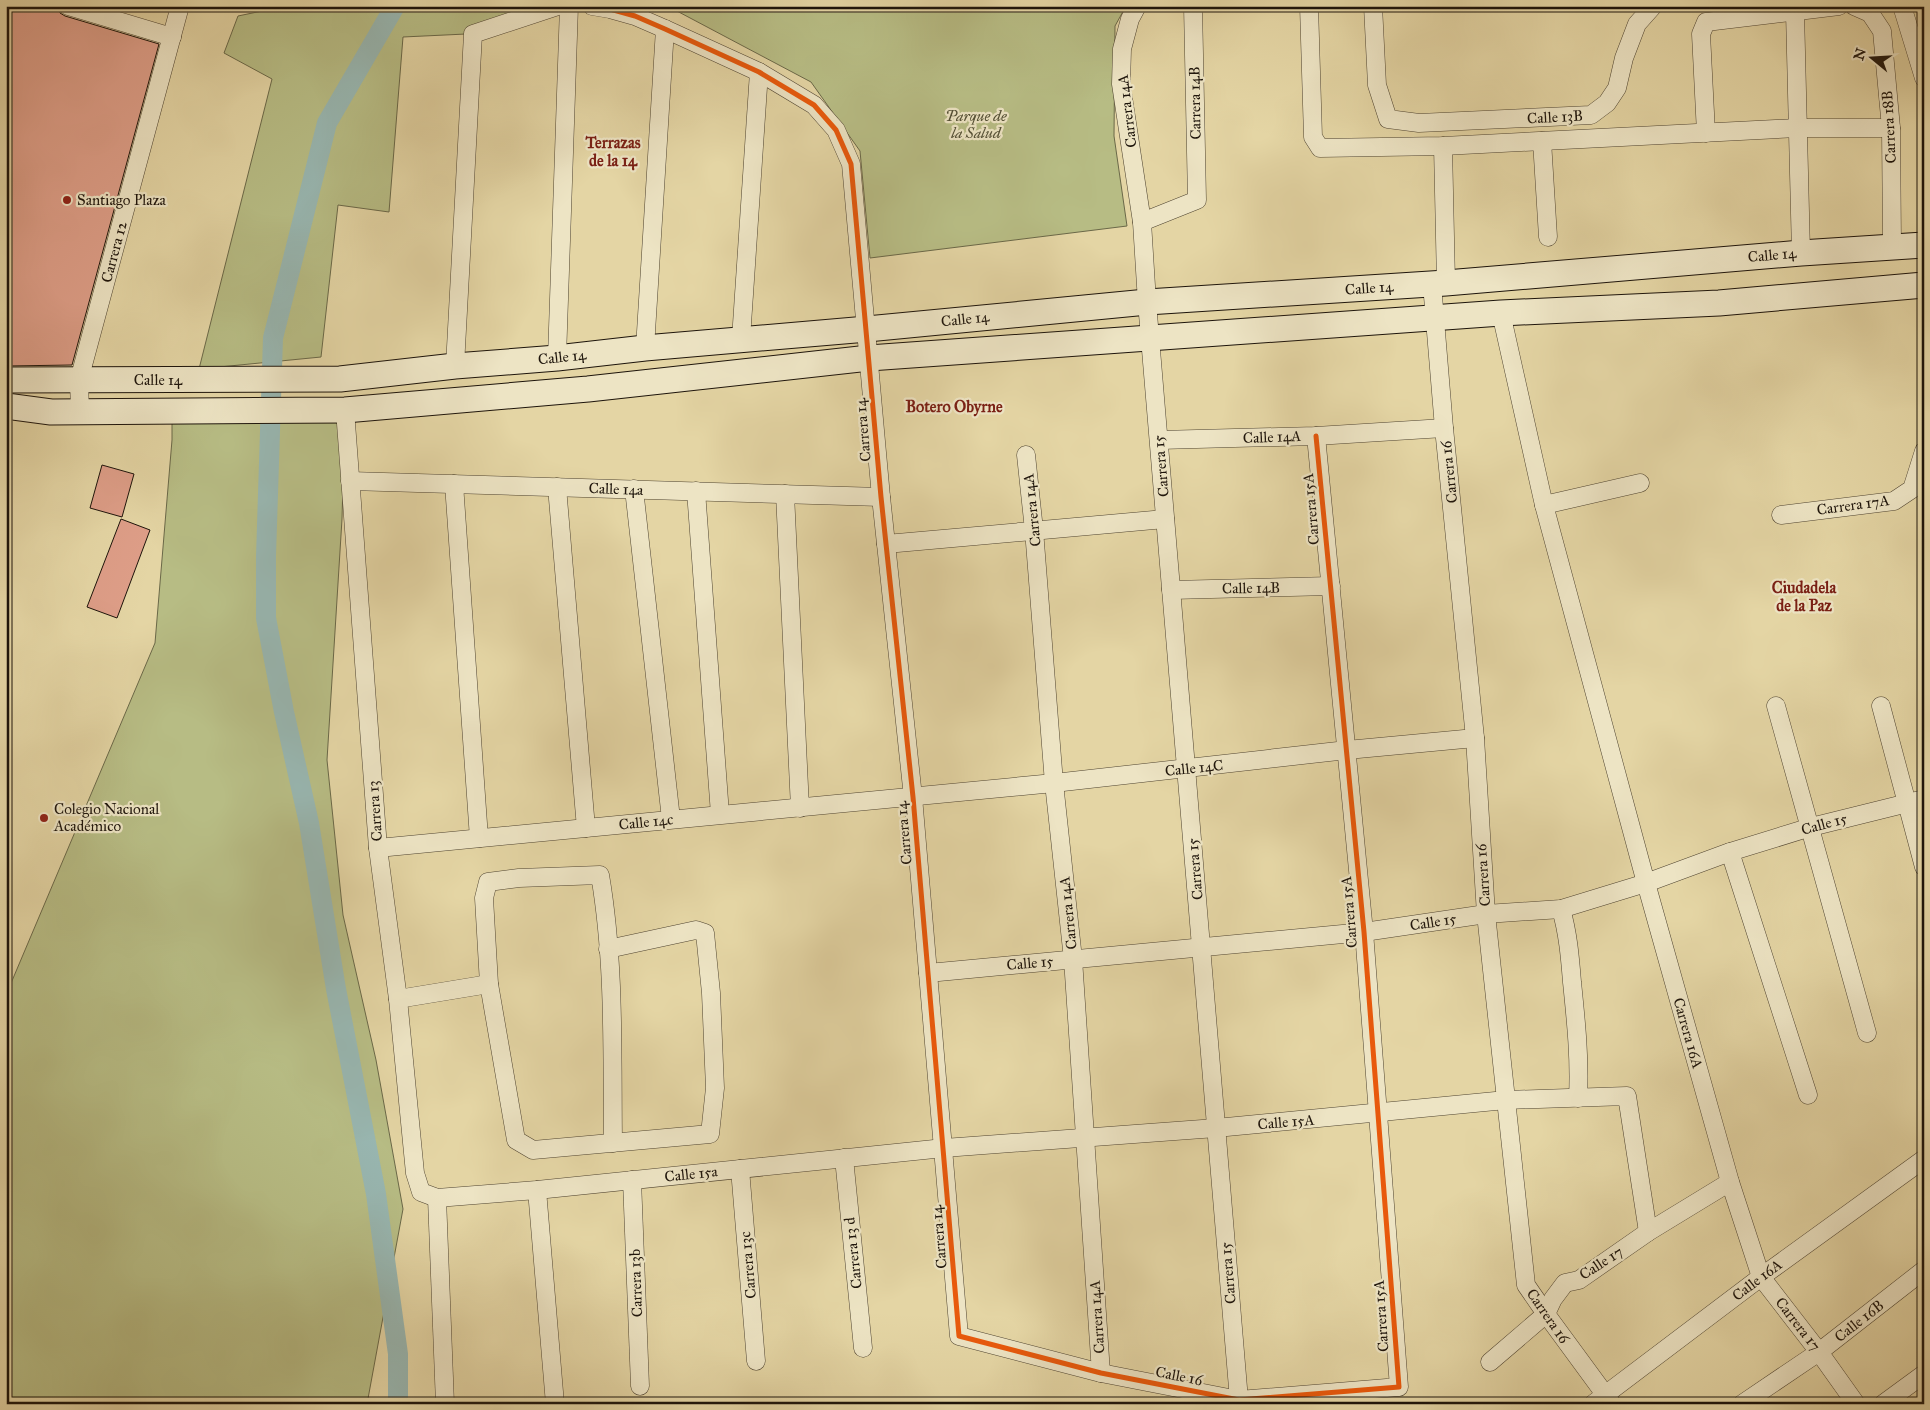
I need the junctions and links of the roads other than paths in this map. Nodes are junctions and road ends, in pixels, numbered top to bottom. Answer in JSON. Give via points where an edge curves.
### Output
{"nodes":[{"id":1,"x":68,"y":6,"type":"edge"},
{"id":2,"x":180,"y":6,"type":"edge"},
{"id":3,"x":558,"y":6,"type":"edge"},
{"id":4,"x":569,"y":6,"type":"edge"},
{"id":5,"x":592,"y":6,"type":"edge"},
{"id":6,"x":1137,"y":6,"type":"edge"},
{"id":7,"x":1193,"y":6,"type":"edge"},
{"id":8,"x":1309,"y":6,"type":"edge"},
{"id":9,"x":1373,"y":6,"type":"edge"},
{"id":10,"x":1653,"y":6,"type":"edge"},
{"id":11,"x":1839,"y":6,"type":"edge"},
{"id":12,"x":1902,"y":6,"type":"edge"},
{"id":13,"x":1862,"y":10,"type":"edge"},
{"id":14,"x":1795,"y":12,"type":"junction"},
{"id":15,"x":665,"y":29,"type":"junction"},
{"id":16,"x":172,"y":37,"type":"junction"},
{"id":17,"x":759,"y":72,"type":"junction"},
{"id":18,"x":1924,"y":78,"type":"edge"},
{"id":19,"x":1797,"y":128,"type":"junction"},
{"id":20,"x":1891,"y":128,"type":"junction"},
{"id":21,"x":1706,"y":133,"type":"junction"},
{"id":22,"x":1542,"y":141,"type":"junction"},
{"id":23,"x":1443,"y":146,"type":"junction"},
{"id":24,"x":1142,"y":222,"type":"junction"},
{"id":25,"x":1548,"y":237,"type":"dead end"},
{"id":26,"x":1924,"y":245,"type":"edge"},
{"id":27,"x":1892,"y":246,"type":"junction"},
{"id":28,"x":1801,"y":253,"type":"junction"},
{"id":29,"x":1439,"y":283,"type":"junction"},
{"id":30,"x":1924,"y":285,"type":"edge"},
{"id":31,"x":1147,"y":302,"type":"junction"},
{"id":32,"x":1501,"y":313,"type":"junction"},
{"id":33,"x":1435,"y":319,"type":"junction"},
{"id":34,"x":867,"y":329,"type":"junction"},
{"id":35,"x":1150,"y":338,"type":"junction"},
{"id":36,"x":741,"y":339,"type":"junction"},
{"id":37,"x":645,"y":348,"type":"junction"},
{"id":38,"x":557,"y":358,"type":"junction"},
{"id":39,"x":869,"y":358,"type":"junction"},
{"id":40,"x":455,"y":366,"type":"junction"},
{"id":41,"x":6,"y":380,"type":"edge"},
{"id":42,"x":79,"y":380,"type":"junction"},
{"id":43,"x":6,"y":406,"type":"edge"},
{"id":44,"x":345,"y":410,"type":"junction"},
{"id":45,"x":80,"y":412,"type":"junction"},
{"id":46,"x":1444,"y":428,"type":"junction"},
{"id":47,"x":1316,"y":436,"type":"junction"},
{"id":48,"x":1159,"y":440,"type":"junction"},
{"id":49,"x":1924,"y":451,"type":"edge"},
{"id":50,"x":1026,"y":455,"type":"dead end"},
{"id":51,"x":350,"y":481,"type":"junction"},
{"id":52,"x":1640,"y":483,"type":"dead end"},
{"id":53,"x":454,"y":484,"type":"junction"},
{"id":54,"x":557,"y":487,"type":"junction"},
{"id":55,"x":634,"y":490,"type":"junction"},
{"id":56,"x":1918,"y":490,"type":"edge"},
{"id":57,"x":696,"y":491,"type":"junction"},
{"id":58,"x":785,"y":494,"type":"junction"},
{"id":59,"x":881,"y":497,"type":"junction"},
{"id":60,"x":1544,"y":505,"type":"junction"},
{"id":61,"x":1781,"y":515,"type":"dead end"},
{"id":62,"x":1165,"y":519,"type":"junction"},
{"id":63,"x":1034,"y":530,"type":"junction"},
{"id":64,"x":886,"y":544,"type":"junction"},
{"id":65,"x":1330,"y":586,"type":"junction"},
{"id":66,"x":1171,"y":590,"type":"junction"},
{"id":67,"x":1776,"y":706,"type":"dead end"},
{"id":68,"x":1881,"y":706,"type":"dead end"},
{"id":69,"x":1474,"y":738,"type":"junction"},
{"id":70,"x":1347,"y":750,"type":"junction"},
{"id":71,"x":1186,"y":769,"type":"junction"},
{"id":72,"x":1054,"y":783,"type":"junction"},
{"id":73,"x":914,"y":797,"type":"junction"},
{"id":74,"x":1916,"y":801,"type":"edge"},
{"id":75,"x":800,"y":808,"type":"junction"},
{"id":76,"x":720,"y":814,"type":"junction"},
{"id":77,"x":671,"y":819,"type":"junction"},
{"id":78,"x":1811,"y":827,"type":"junction"},
{"id":79,"x":586,"y":828,"type":"junction"},
{"id":80,"x":479,"y":838,"type":"junction"},
{"id":81,"x":378,"y":848,"type":"junction"},
{"id":82,"x":1730,"y":852,"type":"junction"},
{"id":83,"x":1924,"y":867,"type":"edge"},
{"id":84,"x":1646,"y":883,"type":"junction"},
{"id":85,"x":1562,"y":909,"type":"junction"},
{"id":86,"x":1486,"y":914,"type":"junction"},
{"id":87,"x":1364,"y":932,"type":"junction"},
{"id":88,"x":1201,"y":947,"type":"junction"},
{"id":89,"x":608,"y":949,"type":"junction"},
{"id":90,"x":1073,"y":959,"type":"junction"},
{"id":91,"x":928,"y":973,"type":"junction"},
{"id":92,"x":489,"y":984,"type":"junction"},
{"id":93,"x":398,"y":999,"type":"junction"},
{"id":94,"x":1867,"y":1034,"type":"dead end"},
{"id":95,"x":1808,"y":1095,"type":"dead end"},
{"id":96,"x":1578,"y":1098,"type":"junction"},
{"id":97,"x":1506,"y":1100,"type":"junction"},
{"id":98,"x":1378,"y":1113,"type":"junction"},
{"id":99,"x":1216,"y":1128,"type":"junction"},
{"id":100,"x":1085,"y":1139,"type":"junction"},
{"id":101,"x":613,"y":1143,"type":"junction"},
{"id":102,"x":944,"y":1148,"type":"junction"},
{"id":103,"x":844,"y":1158,"type":"junction"},
{"id":104,"x":1924,"y":1158,"type":"edge"},
{"id":105,"x":740,"y":1169,"type":"junction"},
{"id":106,"x":632,"y":1180,"type":"junction"},
{"id":107,"x":1730,"y":1182,"type":"junction"},
{"id":108,"x":537,"y":1190,"type":"junction"},
{"id":109,"x":437,"y":1198,"type":"junction"},
{"id":110,"x":1648,"y":1232,"type":"junction"},
{"id":111,"x":1924,"y":1270,"type":"edge"},
{"id":112,"x":1761,"y":1277,"type":"junction"},
{"id":113,"x":1546,"y":1314,"type":"junction"},
{"id":114,"x":959,"y":1336,"type":"joint"},
{"id":115,"x":863,"y":1348,"type":"dead end"},
{"id":116,"x":1820,"y":1352,"type":"junction"},
{"id":117,"x":756,"y":1361,"type":"dead end"},
{"id":118,"x":1490,"y":1362,"type":"dead end"},
{"id":119,"x":1101,"y":1373,"type":"junction"},
{"id":120,"x":1924,"y":1374,"type":"edge"},
{"id":121,"x":640,"y":1386,"type":"dead end"},
{"id":122,"x":1399,"y":1387,"type":"joint"},
{"id":123,"x":1239,"y":1400,"type":"junction"},
{"id":124,"x":1603,"y":1401,"type":"edge"},
{"id":125,"x":446,"y":1404,"type":"edge"},
{"id":126,"x":555,"y":1404,"type":"edge"},
{"id":127,"x":1742,"y":1404,"type":"edge"},
{"id":128,"x":1856,"y":1404,"type":"edge"},
{"id":129,"x":1883,"y":1404,"type":"edge"}],
"edges":[{"from":1,"to":16,"type":"street"},
{"from":2,"to":16,"type":"street","name":"Carrera 12"},
{"from":3,"to":40,"type":"street","via":[[473,34]]},
{"from":4,"to":38,"type":"street"},
{"from":5,"to":15,"type":"street","name":"Carrera 14","via":[[636,16]]},
{"from":6,"to":24,"type":"street","name":"Carrera 14A","via":[[1122,48],[1121,84]]},
{"from":7,"to":24,"type":"street","name":"Carrera 14B","via":[[1197,200]]},
{"from":8,"to":23,"type":"street","via":[[1313,136],[1320,148]]},
{"from":9,"to":10,"type":"street","name":"Calle 13B","via":[[1377,85],[1388,119],[1420,123],[1591,115],[1607,103],[1617,88],[1624,58],[1638,24]]},
{"from":11,"to":14,"type":"street"},
{"from":12,"to":18,"type":"street"},
{"from":13,"to":20,"type":"street","name":"Carrera 18B","via":[[1882,31]]},
{"from":14,"to":19,"type":"street"},
{"from":14,"to":21,"type":"street","via":[[1706,22],[1701,34]]},
{"from":15,"to":17,"type":"street","name":"Carrera 14"},
{"from":15,"to":37,"type":"street"},
{"from":16,"to":42,"type":"street","name":"Carrera 12"},
{"from":17,"to":34,"type":"street","name":"Carrera 14","via":[[814,106],[836,130],[851,164]]},
{"from":17,"to":36,"type":"street"},
{"from":19,"to":20,"type":"street"},
{"from":19,"to":21,"type":"street"},
{"from":19,"to":28,"type":"street"},
{"from":20,"to":27,"type":"street","name":"Carrera 18B"},
{"from":21,"to":22,"type":"street"},
{"from":22,"to":23,"type":"street"},
{"from":22,"to":25,"type":"street"},
{"from":23,"to":29,"type":"street","name":"Carrera 16"},
{"from":24,"to":31,"type":"street","name":"Carrera 14A"},
{"from":26,"to":27,"type":"main road","name":"Calle 14"},
{"from":27,"to":28,"type":"main road","name":"Calle 14"},
{"from":28,"to":29,"type":"main road","name":"Calle 14"},
{"from":29,"to":31,"type":"main road","name":"Calle 14"},
{"from":29,"to":33,"type":"street","name":"Carrera 16"},
{"from":30,"to":32,"type":"main road","name":"Calle 14","via":[[1719,303]]},
{"from":31,"to":34,"type":"main road","name":"Calle 14"},
{"from":31,"to":35,"type":"street","name":"Carrera 14A"},
{"from":32,"to":33,"type":"main road","name":"Calle 14"},
{"from":32,"to":60,"type":"street","name":"Carrera 16A"},
{"from":33,"to":35,"type":"main road","name":"Calle 14"},
{"from":33,"to":46,"type":"street","name":"Carrera 16"},
{"from":34,"to":36,"type":"main road","name":"Calle 14"},
{"from":34,"to":39,"type":"street","name":"Carrera 14"},
{"from":35,"to":39,"type":"main road","name":"Calle 14"},
{"from":35,"to":48,"type":"street","name":"Carrera 15"},
{"from":36,"to":37,"type":"main road","name":"Calle 14"},
{"from":37,"to":38,"type":"main road","name":"Calle 14"},
{"from":38,"to":40,"type":"main road","name":"Calle 14"},
{"from":39,"to":44,"type":"main road","name":"Calle 14","via":[[588,389]]},
{"from":39,"to":59,"type":"street","name":"Carrera 14"},
{"from":40,"to":42,"type":"main road","name":"Calle 14","via":[[340,379]]},
{"from":41,"to":42,"type":"main road","name":"Calle 14"},
{"from":42,"to":45,"type":"street","name":"Carrera 12"},
{"from":43,"to":45,"type":"main road","name":"Calle 14"},
{"from":44,"to":45,"type":"main road","name":"Calle 14"},
{"from":44,"to":51,"type":"street","name":"Carrera 13"},
{"from":46,"to":47,"type":"street","name":"Calle 14A"},
{"from":46,"to":69,"type":"street","name":"Carrera 16"},
{"from":47,"to":48,"type":"street","name":"Calle 14A"},
{"from":47,"to":65,"type":"street","name":"Carrera 15A"},
{"from":48,"to":62,"type":"street","name":"Carrera 15"},
{"from":49,"to":56,"type":"street","name":"Carrera 17A"},
{"from":50,"to":63,"type":"street","name":"Carrera 14A"},
{"from":51,"to":53,"type":"street","name":"Calle 14a"},
{"from":51,"to":81,"type":"street","name":"Carrera 13"},
{"from":52,"to":60,"type":"street"},
{"from":53,"to":54,"type":"street","name":"Calle 14a"},
{"from":53,"to":80,"type":"street"},
{"from":54,"to":55,"type":"street","name":"Calle 14a"},
{"from":54,"to":79,"type":"street"},
{"from":55,"to":57,"type":"street","name":"Calle 14a"},
{"from":55,"to":77,"type":"street"},
{"from":56,"to":61,"type":"street","name":"Carrera 17A","via":[[1894,501]]},
{"from":57,"to":58,"type":"street","name":"Calle 14a"},
{"from":57,"to":76,"type":"street"},
{"from":58,"to":59,"type":"street","name":"Calle 14a"},
{"from":58,"to":75,"type":"street"},
{"from":59,"to":64,"type":"street","name":"Carrera 14"},
{"from":60,"to":84,"type":"street","name":"Carrera 16A"},
{"from":62,"to":63,"type":"street"},
{"from":62,"to":66,"type":"street","name":"Carrera 15"},
{"from":63,"to":64,"type":"street"},
{"from":63,"to":72,"type":"street","name":"Carrera 14A"},
{"from":64,"to":73,"type":"street","name":"Carrera 14"},
{"from":65,"to":66,"type":"street","name":"Calle 14B"},
{"from":65,"to":70,"type":"street","name":"Carrera 15A"},
{"from":66,"to":71,"type":"street","name":"Carrera 15"},
{"from":67,"to":78,"type":"street"},
{"from":68,"to":74,"type":"street"},
{"from":69,"to":70,"type":"street","name":"Calle 14C"},
{"from":69,"to":86,"type":"street","name":"Carrera 16"},
{"from":70,"to":71,"type":"street","name":"Calle 14C"},
{"from":70,"to":87,"type":"street","name":"Carrera 15A"},
{"from":71,"to":72,"type":"street","name":"Calle 14C"},
{"from":71,"to":88,"type":"street","name":"Carrera 15"},
{"from":72,"to":73,"type":"street","name":"Calle 14C"},
{"from":72,"to":90,"type":"street","name":"Carrera 14A"},
{"from":73,"to":75,"type":"street","name":"Calle 14c"},
{"from":73,"to":91,"type":"street","name":"Carrera 14"},
{"from":74,"to":78,"type":"street","name":"Calle 15"},
{"from":74,"to":83,"type":"street"},
{"from":75,"to":76,"type":"street","name":"Calle 14c"},
{"from":76,"to":77,"type":"street","name":"Calle 14c"},
{"from":77,"to":79,"type":"street","name":"Calle 14c"},
{"from":78,"to":82,"type":"street","name":"Calle 15"},
{"from":78,"to":94,"type":"street"},
{"from":79,"to":80,"type":"street","name":"Calle 14c"},
{"from":80,"to":81,"type":"street","name":"Calle 14c"},
{"from":81,"to":93,"type":"street","name":"Carrera 13"},
{"from":82,"to":84,"type":"street","name":"Calle 15"},
{"from":82,"to":95,"type":"street"},
{"from":84,"to":85,"type":"street","name":"Calle 15"},
{"from":84,"to":107,"type":"street","name":"Carrera 16A"},
{"from":85,"to":86,"type":"street","name":"Calle 15"},
{"from":85,"to":96,"type":"street","via":[[1567,928],[1580,1061]]},
{"from":86,"to":87,"type":"street","name":"Calle 15"},
{"from":86,"to":97,"type":"street","name":"Carrera 16"},
{"from":87,"to":88,"type":"street","name":"Calle 15"},
{"from":87,"to":98,"type":"street","name":"Carrera 15A"},
{"from":88,"to":90,"type":"street","name":"Calle 15"},
{"from":88,"to":99,"type":"street","name":"Carrera 15"},
{"from":89,"to":92,"type":"street","via":[[600,875],[488,882],[484,898]]},
{"from":89,"to":101,"type":"street"},
{"from":89,"to":101,"type":"street","via":[[696,930],[705,933],[715,1088],[710,1134]]},
{"from":90,"to":91,"type":"street","name":"Calle 15"},
{"from":90,"to":100,"type":"street","name":"Carrera 14A"},
{"from":91,"to":102,"type":"street","name":"Carrera 14"},
{"from":92,"to":93,"type":"street"},
{"from":92,"to":101,"type":"street","via":[[516,1140],[533,1150]]},
{"from":93,"to":109,"type":"street","name":"Carrera 13","via":[[415,1173],[421,1192]]},
{"from":96,"to":97,"type":"street","name":"Calle 15A"},
{"from":96,"to":110,"type":"street","name":"Calle 15A","via":[[1627,1096]]},
{"from":97,"to":98,"type":"street","name":"Calle 15A"},
{"from":97,"to":113,"type":"street","name":"Carrera 16","via":[[1526,1285]]},
{"from":98,"to":99,"type":"street","name":"Calle 15A"},
{"from":98,"to":122,"type":"street","name":"Carrera 15A"},
{"from":99,"to":100,"type":"street","name":"Calle 15A"},
{"from":99,"to":123,"type":"street","name":"Carrera 15"},
{"from":100,"to":102,"type":"street","name":"Calle 15A"},
{"from":100,"to":119,"type":"street","name":"Carrera 14A"},
{"from":102,"to":103,"type":"street","name":"Calle 15a"},
{"from":102,"to":114,"type":"street","name":"Carrera 14"},
{"from":103,"to":105,"type":"street","name":"Calle 15a"},
{"from":103,"to":115,"type":"street","name":"Carrera 13 d"},
{"from":104,"to":112,"type":"street","name":"Calle 16A"},
{"from":105,"to":106,"type":"street","name":"Calle 15a"},
{"from":105,"to":117,"type":"street","name":"Carrera 13c"},
{"from":106,"to":108,"type":"street","name":"Calle 15a"},
{"from":106,"to":121,"type":"street","name":"Carrera 13b"},
{"from":107,"to":110,"type":"street","name":"Calle 17"},
{"from":107,"to":112,"type":"street","name":"Carrera 17"},
{"from":108,"to":109,"type":"street","name":"Calle 15a"},
{"from":108,"to":126,"type":"street"},
{"from":109,"to":125,"type":"street"},
{"from":110,"to":113,"type":"street","name":"Calle 17","via":[[1578,1280],[1564,1283]]},
{"from":111,"to":116,"type":"street","name":"Calle 16B"},
{"from":112,"to":116,"type":"street","name":"Carrera 17"},
{"from":112,"to":124,"type":"street","name":"Calle 16A"},
{"from":113,"to":118,"type":"street","name":"Calle 17"},
{"from":113,"to":124,"type":"street","name":"Carrera 16"},
{"from":114,"to":119,"type":"street","name":"Calle 16"},
{"from":116,"to":127,"type":"street","name":"Calle 16B"},
{"from":116,"to":128,"type":"street","name":"Carrera 17"},
{"from":119,"to":123,"type":"street","name":"Calle 16"},
{"from":120,"to":129,"type":"street"},
{"from":122,"to":123,"type":"street","name":"Calle 16"}]}
